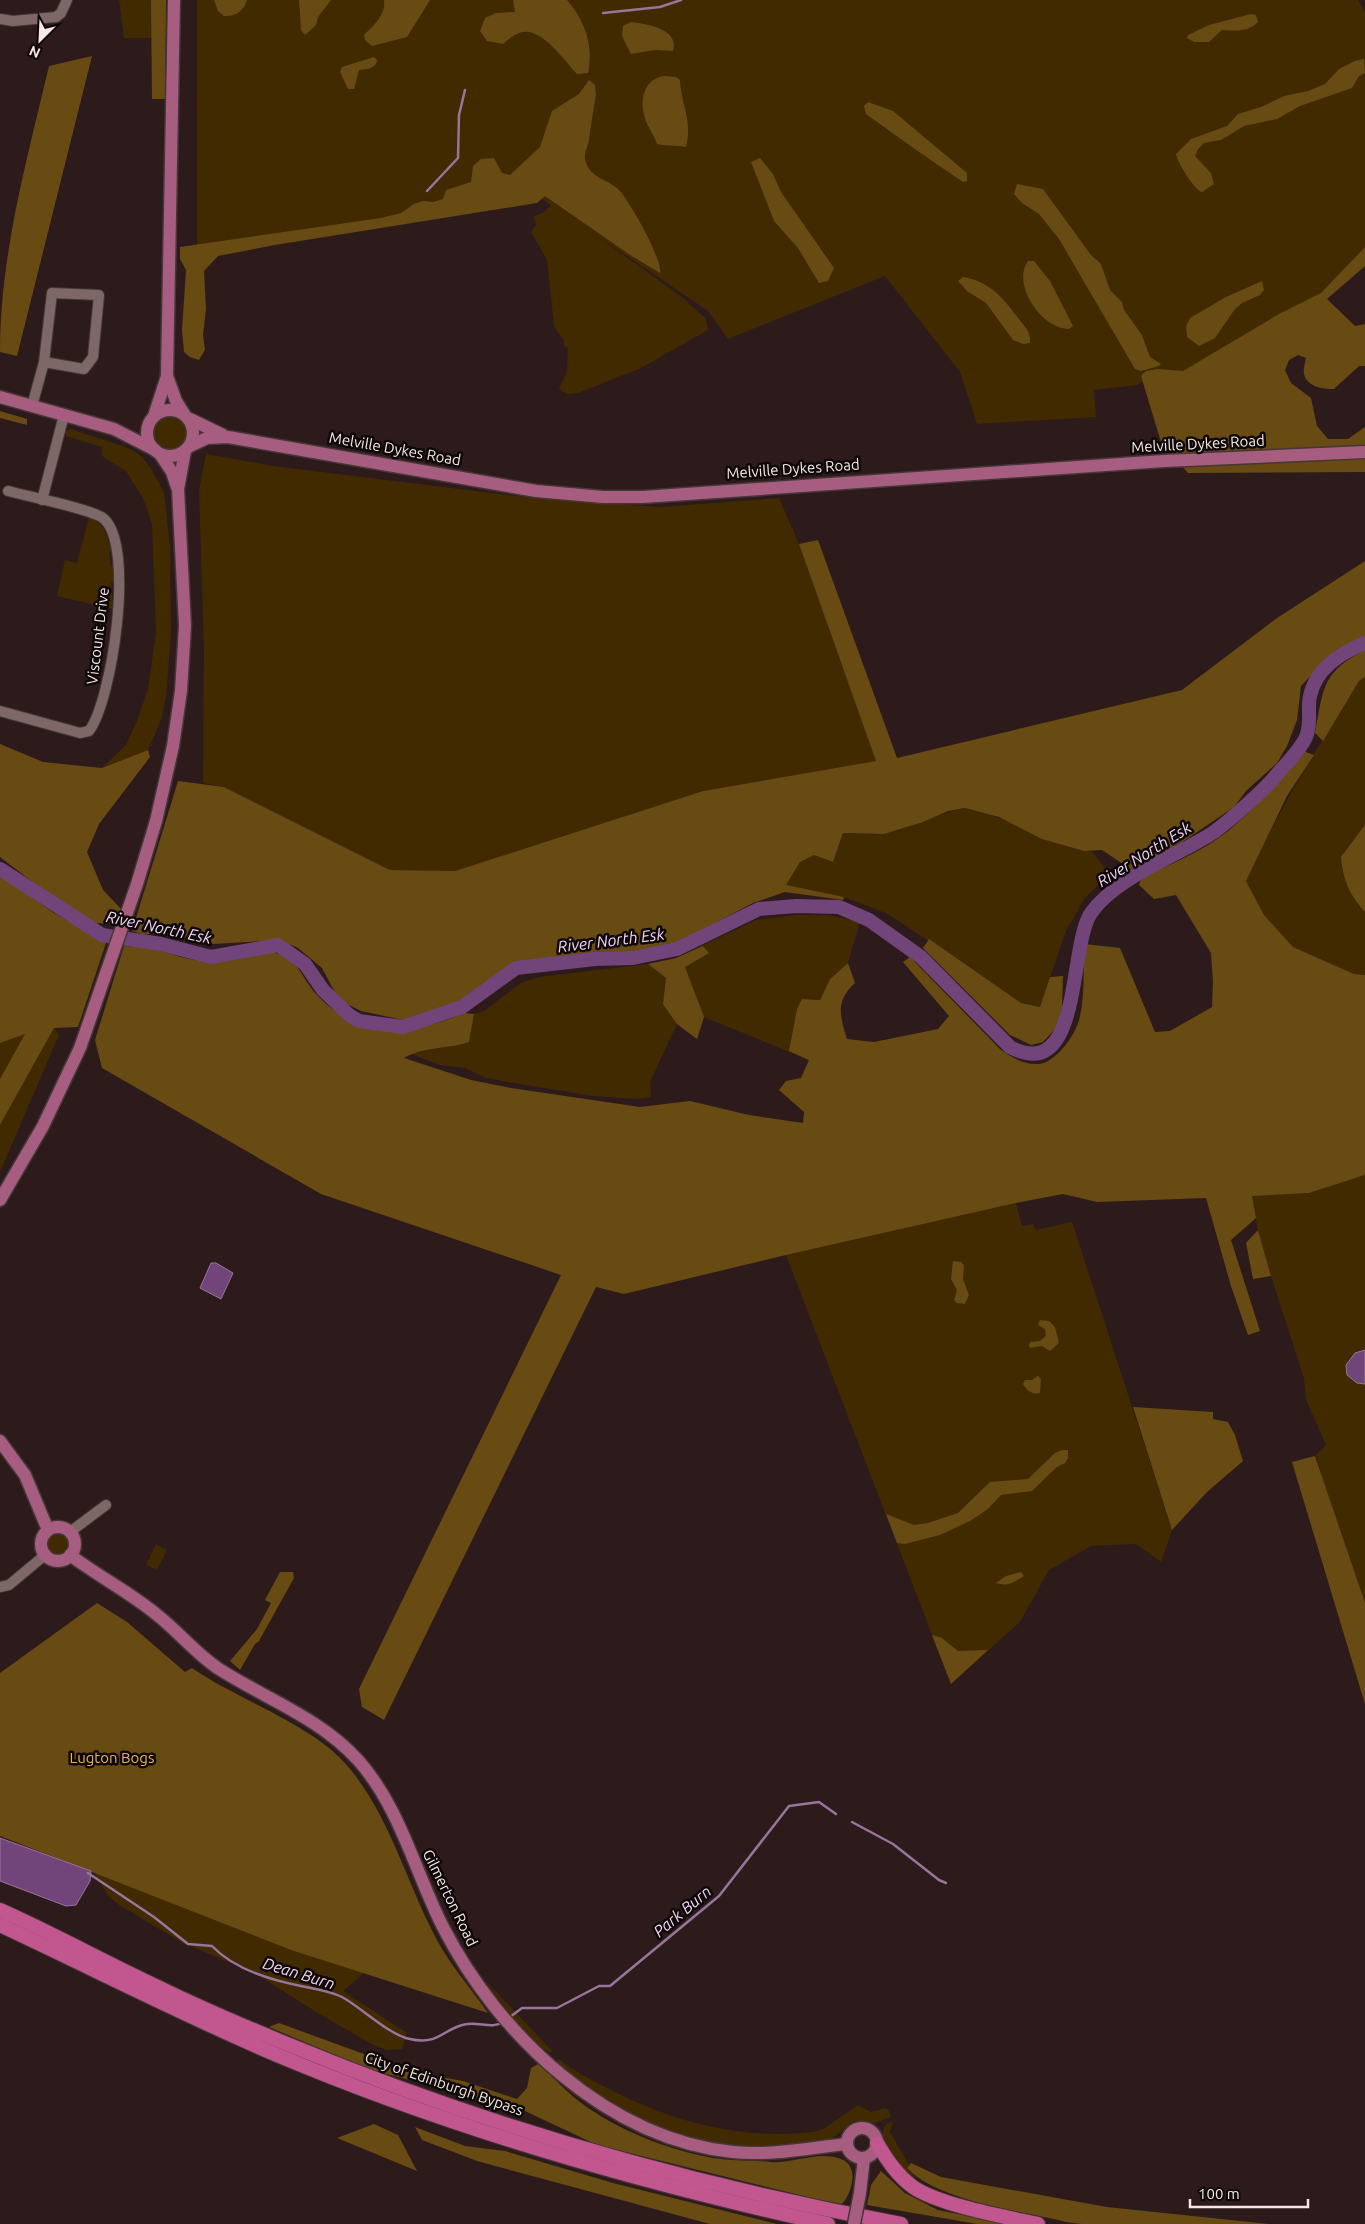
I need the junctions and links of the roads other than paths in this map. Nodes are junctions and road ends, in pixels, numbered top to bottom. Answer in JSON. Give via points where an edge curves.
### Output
{"nodes":[{"id":1,"x":67,"y":0,"type":"edge"},
{"id":2,"x":174,"y":0,"type":"edge"},
{"id":3,"x":0,"y":19,"type":"edge"},
{"id":4,"x":44,"y":362,"type":"junction"},
{"id":5,"x":167,"y":376,"type":"junction"},
{"id":6,"x":0,"y":398,"type":"edge"},
{"id":7,"x":32,"y":406,"type":"junction"},
{"id":8,"x":64,"y":415,"type":"junction"},
{"id":9,"x":187,"y":416,"type":"junction"},
{"id":10,"x":152,"y":418,"type":"junction"},
{"id":11,"x":114,"y":429,"type":"junction"},
{"id":12,"x":228,"y":437,"type":"junction"},
{"id":13,"x":187,"y":449,"type":"junction"},
{"id":14,"x":157,"y":452,"type":"junction"},
{"id":15,"x":1365,"y":452,"type":"edge"},
{"id":16,"x":178,"y":489,"type":"junction"},
{"id":17,"x":8,"y":492,"type":"dead end"},
{"id":18,"x":42,"y":500,"type":"junction"},
{"id":19,"x":0,"y":711,"type":"edge"},
{"id":20,"x":0,"y":1200,"type":"edge"},
{"id":21,"x":0,"y":1441,"type":"edge"},
{"id":22,"x":106,"y":1505,"type":"dead end"},
{"id":23,"x":48,"y":1530,"type":"junction"},
{"id":24,"x":70,"y":1532,"type":"junction"},
{"id":25,"x":45,"y":1555,"type":"junction"},
{"id":26,"x":70,"y":1555,"type":"junction"},
{"id":27,"x":0,"y":1587,"type":"edge"},
{"id":28,"x":0,"y":1910,"type":"edge"},
{"id":29,"x":0,"y":1925,"type":"edge"},
{"id":30,"x":877,"y":2143,"type":"junction"},
{"id":31,"x":847,"y":2144,"type":"junction"},
{"id":32,"x":864,"y":2158,"type":"junction"},
{"id":33,"x":828,"y":2224,"type":"edge"},
{"id":34,"x":854,"y":2224,"type":"edge"},
{"id":35,"x":901,"y":2224,"type":"edge"},
{"id":36,"x":1038,"y":2224,"type":"edge"}],
"edges":[{"from":1,"to":3,"type":"street","via":[[56,17]]},
{"from":2,"to":5,"type":"main road"},
{"from":4,"to":4,"type":"street","via":[[52,293],[98,295],[93,357],[84,369]]},
{"from":4,"to":7,"type":"street"},
{"from":5,"to":9,"type":"main road","via":[[176,401]]},
{"from":5,"to":10,"type":"main road"},
{"from":6,"to":7,"type":"main road"},
{"from":7,"to":8,"type":"main road"},
{"from":8,"to":11,"type":"main road"},
{"from":8,"to":18,"type":"street"},
{"from":9,"to":10,"type":"main road","via":[[169,409]]},
{"from":9,"to":12,"type":"main road","name":"Melville Dykes Road"},
{"from":9,"to":13,"type":"main road","via":[[194,428],[194,437]]},
{"from":10,"to":11,"type":"main road","via":[[134,428]]},
{"from":10,"to":14,"type":"main road","via":[[147,433]]},
{"from":11,"to":14,"type":"main road"},
{"from":12,"to":13,"type":"main road","name":"Melville Dykes Road","via":[[207,438]]},
{"from":12,"to":15,"type":"main road","name":"Melville Dykes Road","via":[[536,491],[603,497],[643,497],[1164,461]]},
{"from":13,"to":14,"type":"main road","via":[[172,456]]},
{"from":13,"to":16,"type":"main road"},
{"from":14,"to":16,"type":"main road","via":[[172,472]]},
{"from":16,"to":20,"type":"main road","via":[[185,626],[181,691],[173,746],[156,821],[80,1048],[43,1126]]},
{"from":17,"to":18,"type":"street","name":"Viscount Drive"},
{"from":18,"to":19,"type":"street","name":"Viscount Drive","via":[[97,515],[109,525],[113,534],[119,567],[119,612],[105,698],[92,727],[85,733]]},
{"from":21,"to":23,"type":"main road","via":[[25,1475]]},
{"from":22,"to":24,"type":"street"},
{"from":23,"to":24,"type":"main road","via":[[57,1527]]},
{"from":23,"to":25,"type":"main road","via":[[41,1545]]},
{"from":24,"to":26,"type":"main road","via":[[74,1546]]},
{"from":25,"to":26,"type":"main road","via":[[55,1560]]},
{"from":25,"to":27,"type":"street","via":[[9,1585]]},
{"from":26,"to":31,"type":"main road","name":"Gilmerton Road","via":[[158,1616],[218,1668],[304,1717],[347,1748],[374,1780],[393,1814],[442,1926],[461,1959],[507,2020],[548,2063],[589,2096],[616,2114],[656,2133],[732,2152],[787,2152]]},
{"from":28,"to":35,"type":"highway","name":"City of Edinburgh Bypass","via":[[214,2013],[403,2089],[664,2171],[779,2200]]},
{"from":29,"to":33,"type":"highway","name":"City of Edinburgh Bypass","via":[[226,2033],[400,2103],[621,2174]]},
{"from":30,"to":31,"type":"main road","via":[[874,2133],[864,2128],[854,2130]]},
{"from":30,"to":32,"type":"main road","via":[[872,2154]]},
{"from":30,"to":36,"type":"highway","via":[[902,2178],[927,2195]]},
{"from":31,"to":32,"type":"main road","via":[[851,2153]]},
{"from":32,"to":34,"type":"main road","bridge":true}]}
